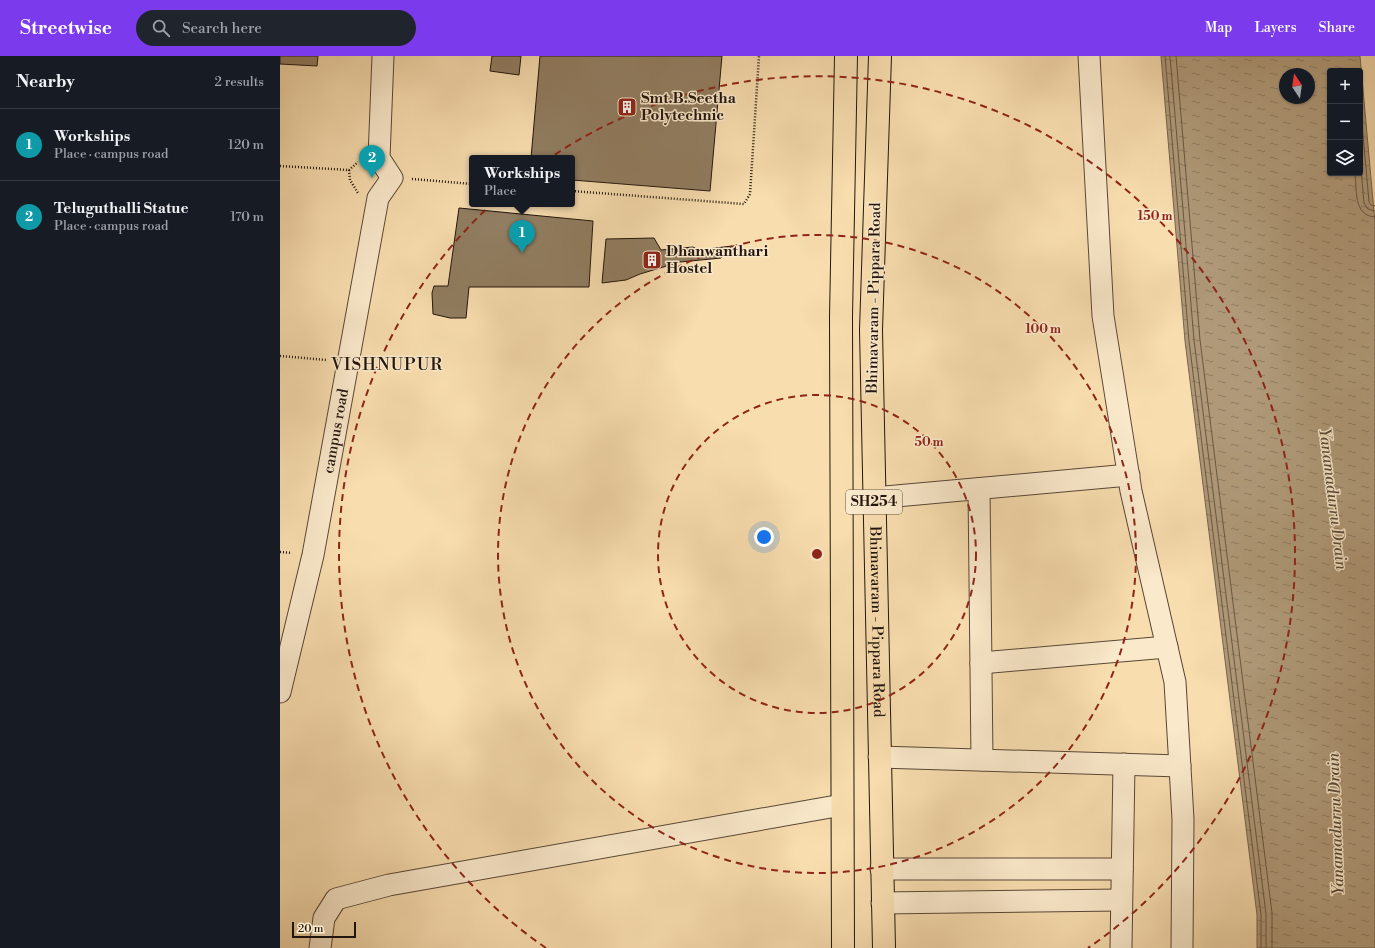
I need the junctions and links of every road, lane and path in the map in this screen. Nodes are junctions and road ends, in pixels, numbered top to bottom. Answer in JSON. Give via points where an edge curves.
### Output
{"nodes":[{"id":1,"x":384,"y":56,"type":"edge"},
{"id":2,"x":759,"y":56,"type":"edge"},
{"id":3,"x":846,"y":56,"type":"edge"},
{"id":4,"x":880,"y":56,"type":"edge"},
{"id":5,"x":1089,"y":56,"type":"edge"},
{"id":6,"x":360,"y":160,"type":"dead end"},
{"id":7,"x":280,"y":166,"type":"edge"},
{"id":8,"x":392,"y":178,"type":"junction"},
{"id":9,"x":469,"y":184,"type":"edge"},
{"id":10,"x":575,"y":191,"type":"edge"},
{"id":11,"x":280,"y":356,"type":"edge"},
{"id":12,"x":349,"y":362,"type":"junction"},
{"id":13,"x":1129,"y":475,"type":"junction"},
{"id":14,"x":979,"y":489,"type":"junction"},
{"id":15,"x":874,"y":498,"type":"junction"},
{"id":16,"x":1167,"y":647,"type":"junction"},
{"id":17,"x":981,"y":663,"type":"junction"},
{"id":18,"x":280,"y":692,"type":"edge"},
{"id":19,"x":879,"y":757,"type":"junction"},
{"id":20,"x":982,"y":760,"type":"junction"},
{"id":21,"x":1124,"y":764,"type":"junction"},
{"id":22,"x":1180,"y":766,"type":"junction"},
{"id":23,"x":842,"y":805,"type":"junction"},
{"id":24,"x":881,"y":869,"type":"junction"},
{"id":25,"x":1122,"y":869,"type":"junction"},
{"id":26,"x":1121,"y":900,"type":"junction"},
{"id":27,"x":882,"y":903,"type":"junction"},
{"id":28,"x":320,"y":948,"type":"edge"},
{"id":29,"x":843,"y":948,"type":"edge"},
{"id":30,"x":884,"y":948,"type":"edge"},
{"id":31,"x":1121,"y":948,"type":"edge"},
{"id":32,"x":1182,"y":948,"type":"edge"}],
"edges":[{"from":1,"to":8,"type":"street","via":[[379,158]]},
{"from":2,"to":10,"type":"path","via":[[750,194],[744,204]]},
{"from":3,"to":23,"type":"main road","number":"SH254","via":[[840,317]]},
{"from":4,"to":15,"type":"main road","name":"Bhimavaram - Pippara Road","number":"SH254","via":[[871,330]]},
{"from":5,"to":13,"type":"street","via":[[1103,316]]},
{"from":6,"to":7,"type":"path","via":[[349,170]]},
{"from":8,"to":9,"type":"path"},
{"from":8,"to":12,"type":"street","name":"campus road","via":[[378,198]]},
{"from":11,"to":12,"type":"path"},
{"from":12,"to":18,"type":"street","name":"campus road","via":[[313,555]]},
{"from":13,"to":14,"type":"street"},
{"from":13,"to":16,"type":"street"},
{"from":14,"to":15,"type":"street"},
{"from":14,"to":17,"type":"street"},
{"from":15,"to":19,"type":"main road","name":"Bhimavaram - Pippara Road","number":"SH254"},
{"from":16,"to":17,"type":"street"},
{"from":16,"to":22,"type":"street","via":[[1175,682]]},
{"from":17,"to":20,"type":"street"},
{"from":19,"to":20,"type":"street"},
{"from":19,"to":24,"type":"main road","name":"Bhimavaram - Pippara Road","number":"SH254"},
{"from":20,"to":21,"type":"street"},
{"from":21,"to":22,"type":"street"},
{"from":21,"to":25,"type":"street"},
{"from":22,"to":32,"type":"street","via":[[1183,819]]},
{"from":23,"to":28,"type":"street","via":[[389,885],[336,899],[324,918]]},
{"from":23,"to":29,"type":"main road","number":"SH254"},
{"from":24,"to":25,"type":"street"},
{"from":24,"to":27,"type":"main road","name":"Bhimavaram - Pippara Road","number":"SH254"},
{"from":25,"to":26,"type":"street"},
{"from":26,"to":27,"type":"street"},
{"from":26,"to":31,"type":"street"},
{"from":27,"to":30,"type":"main road","name":"Bhimavaram - Pippara Road","number":"SH254"}]}
